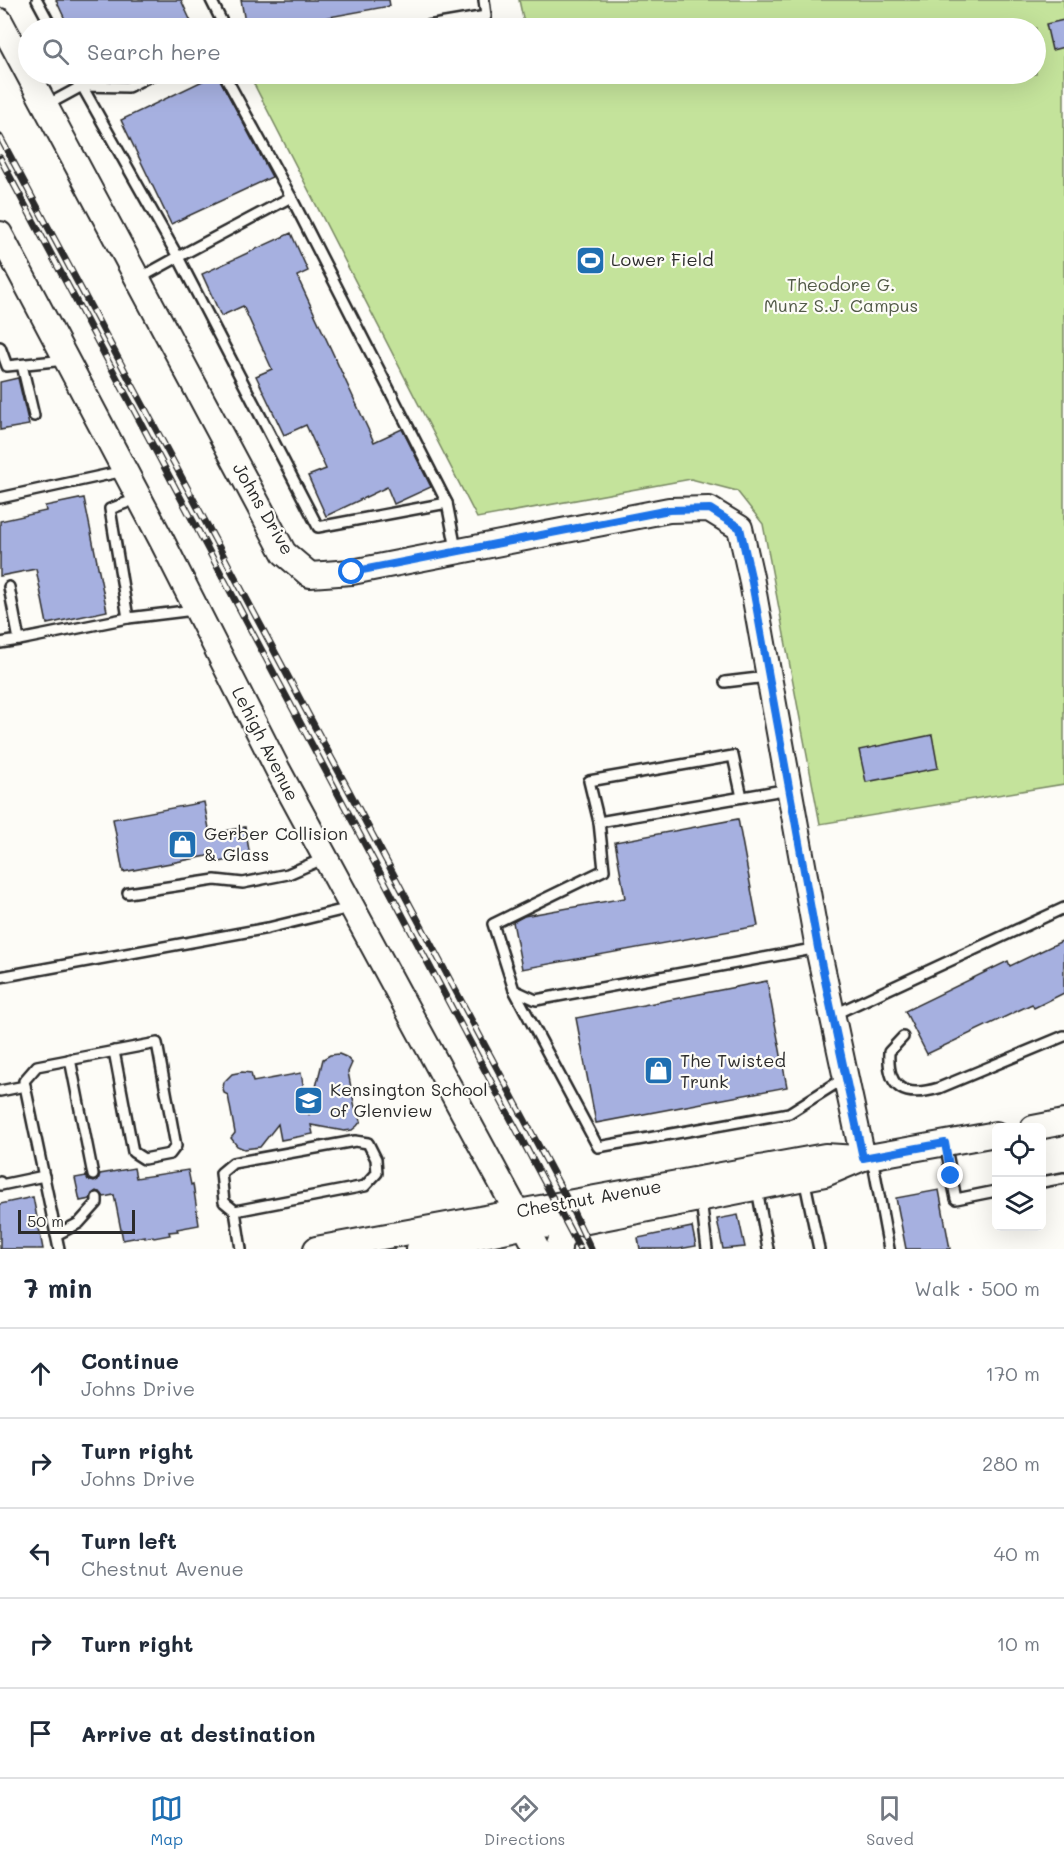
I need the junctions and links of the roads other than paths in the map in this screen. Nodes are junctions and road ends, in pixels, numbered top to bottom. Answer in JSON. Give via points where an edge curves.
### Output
{"nodes":[{"id":1,"x":38,"y":0,"type":"edge"},
{"id":2,"x":211,"y":0,"type":"edge"},
{"id":3,"x":484,"y":0,"type":"edge"},
{"id":4,"x":47,"y":18,"type":"edge"},
{"id":5,"x":220,"y":18,"type":"edge"},
{"id":6,"x":474,"y":18,"type":"edge"},
{"id":7,"x":0,"y":21,"type":"edge"},
{"id":8,"x":18,"y":55,"type":"edge"},
{"id":9,"x":33,"y":84,"type":"edge"},
{"id":10,"x":134,"y":84,"type":"edge"},
{"id":11,"x":229,"y":84,"type":"edge"},
{"id":12,"x":82,"y":86,"type":"junction"},
{"id":13,"x":45,"y":107,"type":"junction"},
{"id":14,"x":291,"y":197,"type":"junction"},
{"id":15,"x":4,"y":249,"type":"edge"},
{"id":16,"x":178,"y":257,"type":"junction"},
{"id":17,"x":138,"y":279,"type":"junction"},
{"id":18,"x":0,"y":348,"type":"edge"},
{"id":19,"x":67,"y":360,"type":"junction"},
{"id":20,"x":22,"y":365,"type":"junction"},
{"id":21,"x":4,"y":367,"type":"edge"},
{"id":22,"x":34,"y":416,"type":"dead end"},
{"id":23,"x":125,"y":471,"type":"junction"},
{"id":24,"x":0,"y":498,"type":"edge"},
{"id":25,"x":140,"y":498,"type":"junction"},
{"id":26,"x":447,"y":503,"type":"junction"},
{"id":27,"x":456,"y":552,"type":"junction"},
{"id":28,"x":9,"y":587,"type":"dead end"},
{"id":29,"x":196,"y":609,"type":"junction"},
{"id":30,"x":128,"y":618,"type":"junction"},
{"id":31,"x":19,"y":639,"type":"junction"},
{"id":32,"x":0,"y":643,"type":"edge"},
{"id":33,"x":769,"y":676,"type":"junction"},
{"id":34,"x":725,"y":682,"type":"dead end"},
{"id":35,"x":789,"y":789,"type":"junction"},
{"id":36,"x":742,"y":797,"type":"junction"},
{"id":37,"x":599,"y":822,"type":"junction"},
{"id":38,"x":325,"y":858,"type":"junction"},
{"id":39,"x":128,"y":893,"type":"dead end"},
{"id":40,"x":352,"y":908,"type":"junction"},
{"id":41,"x":1064,"y":908,"type":"edge"},
{"id":42,"x":818,"y":948,"type":"junction"},
{"id":43,"x":0,"y":977,"type":"edge"},
{"id":44,"x":514,"y":990,"type":"junction"},
{"id":45,"x":833,"y":1015,"type":"junction"},
{"id":46,"x":1064,"y":1036,"type":"edge"},
{"id":47,"x":903,"y":1037,"type":"dead end"},
{"id":48,"x":114,"y":1051,"type":"junction"},
{"id":49,"x":70,"y":1059,"type":"junction"},
{"id":50,"x":846,"y":1077,"type":"junction"},
{"id":51,"x":25,"y":1086,"type":"junction"},
{"id":52,"x":0,"y":1091,"type":"edge"},
{"id":53,"x":1064,"y":1122,"type":"edge"},
{"id":54,"x":1046,"y":1125,"type":"edge"},
{"id":55,"x":992,"y":1135,"type":"edge"},
{"id":56,"x":945,"y":1143,"type":"junction"},
{"id":57,"x":868,"y":1158,"type":"junction"},
{"id":58,"x":803,"y":1169,"type":"junction"},
{"id":59,"x":93,"y":1175,"type":"dead end"},
{"id":60,"x":44,"y":1176,"type":"junction"},
{"id":61,"x":755,"y":1178,"type":"junction"},
{"id":62,"x":1064,"y":1178,"type":"edge"},
{"id":63,"x":1046,"y":1181,"type":"edge"},
{"id":64,"x":0,"y":1182,"type":"edge"},
{"id":65,"x":992,"y":1192,"type":"edge"},
{"id":66,"x":97,"y":1198,"type":"dead end"},
{"id":67,"x":700,"y":1198,"type":"junction"},
{"id":68,"x":235,"y":1211,"type":"junction"},
{"id":69,"x":521,"y":1219,"type":"junction"},
{"id":70,"x":567,"y":1224,"type":"junction"},
{"id":71,"x":56,"y":1235,"type":"junction"},
{"id":72,"x":59,"y":1249,"type":"edge"},
{"id":73,"x":241,"y":1249,"type":"edge"},
{"id":74,"x":316,"y":1249,"type":"edge"},
{"id":75,"x":418,"y":1249,"type":"edge"},
{"id":76,"x":537,"y":1249,"type":"edge"},
{"id":77,"x":559,"y":1249,"type":"edge"},
{"id":78,"x":707,"y":1249,"type":"edge"},
{"id":79,"x":768,"y":1249,"type":"edge"},
{"id":80,"x":819,"y":1249,"type":"edge"},
{"id":81,"x":889,"y":1249,"type":"edge"}],
"edges":[{"from":1,"to":4,"type":"lane"},
{"from":2,"to":5,"type":"lane"},
{"from":3,"to":6,"type":"lane","via":[[486,16]]},
{"from":7,"to":8,"type":"street","name":"Johns Drive"},
{"from":9,"to":13,"type":"street","name":"Johns Drive"},
{"from":10,"to":12,"type":"lane"},
{"from":11,"to":14,"type":"lane"},
{"from":12,"to":13,"type":"lane"},
{"from":12,"to":16,"type":"lane"},
{"from":13,"to":17,"type":"street","name":"Johns Drive"},
{"from":14,"to":16,"type":"lane"},
{"from":14,"to":26,"type":"lane"},
{"from":15,"to":19,"type":"street","name":"Lehigh Avenue"},
{"from":16,"to":17,"type":"lane"},
{"from":16,"to":26,"type":"lane","via":[[318,527]]},
{"from":17,"to":27,"type":"street","name":"Johns Drive","via":[[284,554],[310,575],[352,572]]},
{"from":18,"to":21,"type":"lane"},
{"from":19,"to":20,"type":"lane"},
{"from":19,"to":23,"type":"street","name":"Lehigh Avenue"},
{"from":20,"to":21,"type":"lane"},
{"from":20,"to":22,"type":"lane"},
{"from":23,"to":24,"type":"lane"},
{"from":23,"to":25,"type":"street","name":"Lehigh Avenue"},
{"from":25,"to":29,"type":"street","name":"Lehigh Avenue"},
{"from":25,"to":30,"type":"lane","via":[[110,509]]},
{"from":26,"to":27,"type":"lane"},
{"from":27,"to":33,"type":"street","name":"Johns Drive","via":[[669,510],[710,509],[740,528]]},
{"from":28,"to":31,"type":"lane"},
{"from":29,"to":30,"type":"lane"},
{"from":29,"to":38,"type":"street","name":"Lehigh Avenue"},
{"from":30,"to":31,"type":"lane"},
{"from":31,"to":32,"type":"lane"},
{"from":33,"to":34,"type":"lane"},
{"from":33,"to":35,"type":"street","name":"Johns Drive"},
{"from":35,"to":36,"type":"lane"},
{"from":35,"to":42,"type":"street","name":"Johns Drive"},
{"from":36,"to":37,"type":"lane"},
{"from":36,"to":37,"type":"lane","via":[[733,756],[589,781]]},
{"from":37,"to":44,"type":"lane","via":[[604,870],[493,924]]},
{"from":38,"to":39,"type":"lane","via":[[288,874],[243,883],[215,880]]},
{"from":38,"to":40,"type":"street","name":"Lehigh Avenue"},
{"from":40,"to":43,"type":"lane","via":[[268,928]]},
{"from":40,"to":69,"type":"street","name":"Lehigh Avenue"},
{"from":41,"to":45,"type":"lane"},
{"from":42,"to":44,"type":"lane","via":[[536,1000]]},
{"from":42,"to":45,"type":"street","name":"Johns Drive"},
{"from":44,"to":50,"type":"lane","via":[[598,1147],[789,1113]]},
{"from":45,"to":50,"type":"street","name":"Johns Drive"},
{"from":46,"to":47,"type":"lane","via":[[922,1093],[908,1093],[888,1069],[889,1052]]},
{"from":48,"to":48,"type":"lane","via":[[157,1043],[176,1146],[170,1154],[144,1159],[133,1152]]},
{"from":48,"to":49,"type":"lane"},
{"from":49,"to":51,"type":"lane","via":[[37,1066],[24,1081]]},
{"from":49,"to":59,"type":"lane"},
{"from":50,"to":57,"type":"street","name":"Johns Drive"},
{"from":51,"to":52,"type":"lane"},
{"from":51,"to":60,"type":"lane"},
{"from":53,"to":54,"type":"street"},
{"from":55,"to":56,"type":"street","name":"Chestnut Avenue"},
{"from":56,"to":57,"type":"street","name":"Chestnut Avenue"},
{"from":56,"to":65,"type":"lane","via":[[956,1199]]},
{"from":57,"to":58,"type":"street","name":"Chestnut Avenue","via":[[825,1156]]},
{"from":57,"to":81,"type":"lane"},
{"from":58,"to":61,"type":"street","name":"Chestnut Avenue"},
{"from":58,"to":80,"type":"lane"},
{"from":60,"to":64,"type":"lane","via":[[1,1185]]},
{"from":60,"to":71,"type":"lane"},
{"from":61,"to":67,"type":"street","name":"Chestnut Avenue"},
{"from":61,"to":69,"type":"street","name":"Chestnut Avenue"},
{"from":61,"to":79,"type":"lane"},
{"from":62,"to":63,"type":"lane"},
{"from":66,"to":71,"type":"lane","via":[[79,1223]]},
{"from":67,"to":70,"type":"street","name":"Chestnut Avenue"},
{"from":67,"to":78,"type":"lane"},
{"from":68,"to":68,"type":"lane","via":[[365,1186],[377,1173],[376,1159],[368,1143],[355,1141],[233,1163],[221,1173],[221,1184],[224,1202]]},
{"from":68,"to":73,"type":"lane"},
{"from":69,"to":70,"type":"street","name":"Chestnut Avenue"},
{"from":69,"to":74,"type":"street","name":"Chestnut Avenue"},
{"from":69,"to":75,"type":"street","name":"Chestnut Avenue"},
{"from":69,"to":76,"type":"street","name":"Lehigh Avenue"},
{"from":70,"to":77,"type":"street"},
{"from":71,"to":72,"type":"lane"}]}
